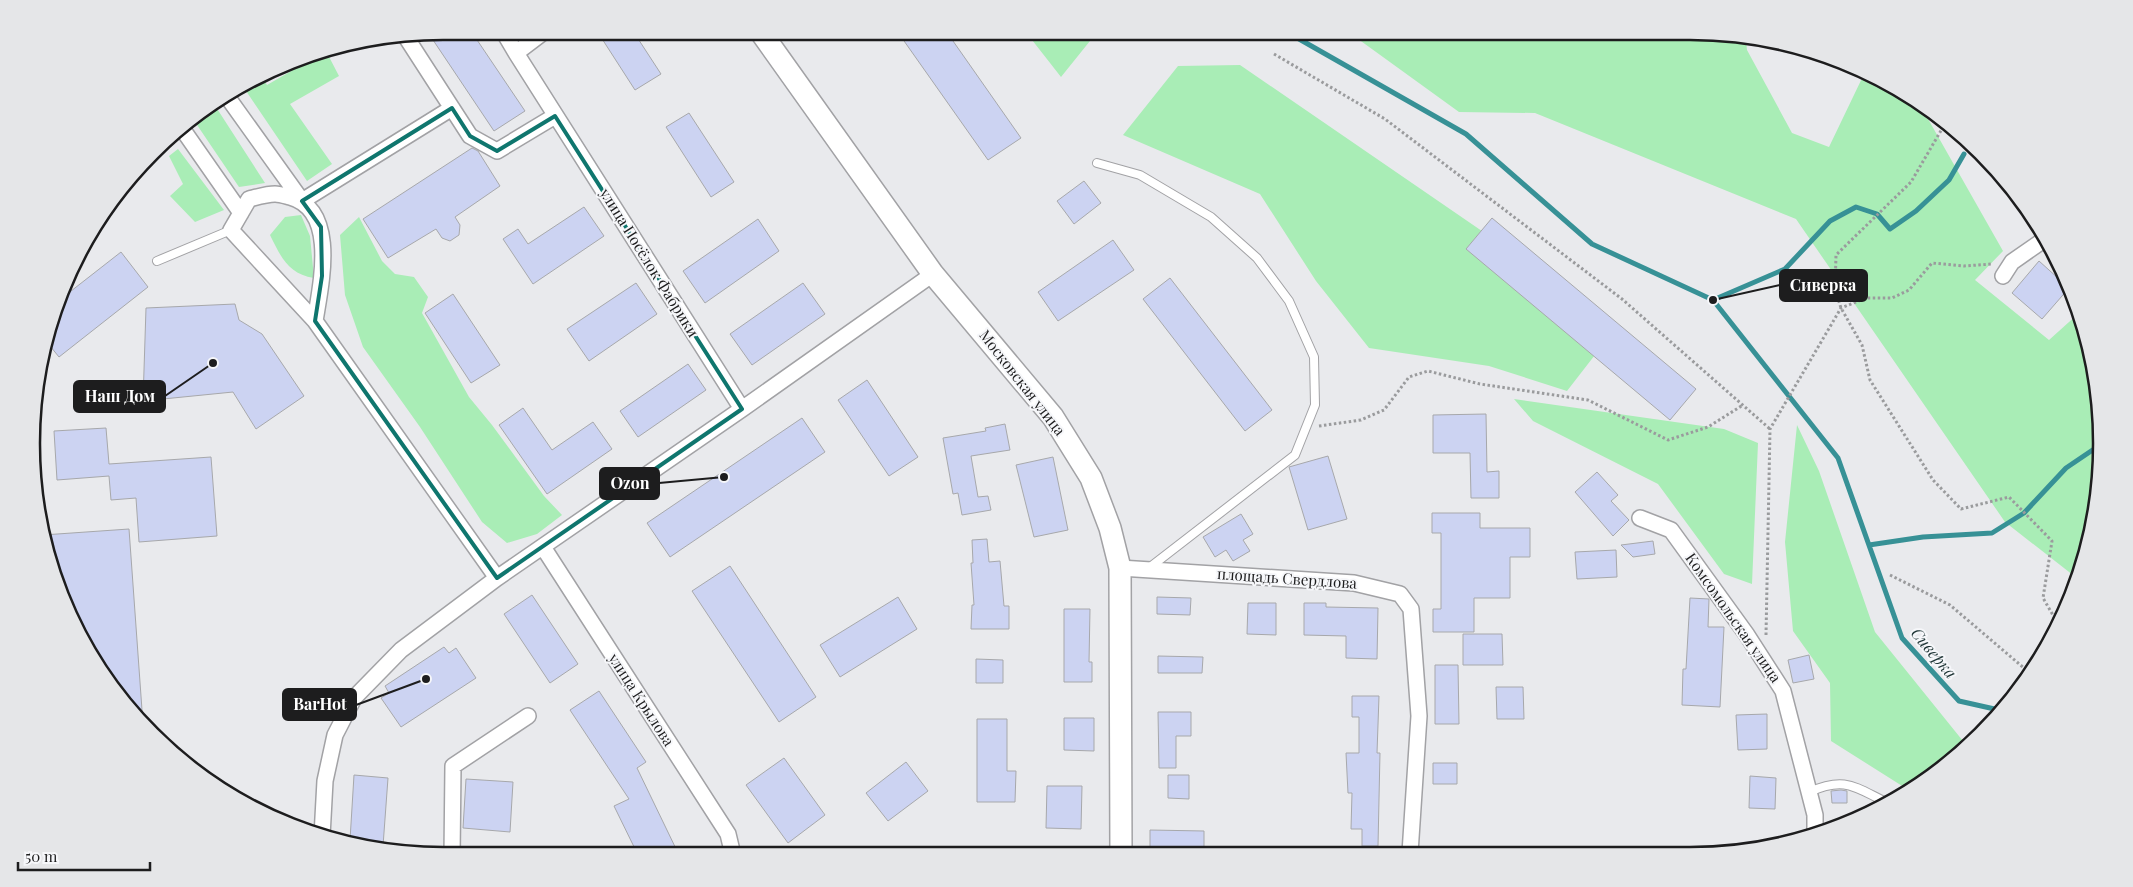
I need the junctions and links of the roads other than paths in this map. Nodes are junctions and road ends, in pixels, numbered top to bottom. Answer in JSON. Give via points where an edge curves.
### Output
{"nodes":[{"id":1,"x":509,"y":40,"type":"edge"},
{"id":2,"x":533,"y":40,"type":"edge"},
{"id":3,"x":766,"y":40,"type":"edge"},
{"id":4,"x":409,"y":42,"type":"edge"},
{"id":5,"x":516,"y":52,"type":"junction"},
{"id":6,"x":230,"y":101,"type":"edge"},
{"id":7,"x":452,"y":108,"type":"junction"},
{"id":8,"x":555,"y":116,"type":"junction"},
{"id":9,"x":185,"y":133,"type":"edge"},
{"id":10,"x":1097,"y":163,"type":"dead end"},
{"id":11,"x":302,"y":200,"type":"junction"},
{"id":12,"x":241,"y":213,"type":"junction"},
{"id":13,"x":231,"y":230,"type":"junction"},
{"id":14,"x":2039,"y":242,"type":"edge"},
{"id":15,"x":157,"y":261,"type":"dead end"},
{"id":16,"x":933,"y":274,"type":"junction"},
{"id":17,"x":2003,"y":276,"type":"dead end"},
{"id":18,"x":315,"y":320,"type":"junction"},
{"id":19,"x":742,"y":409,"type":"junction"},
{"id":20,"x":1640,"y":518,"type":"dead end"},
{"id":21,"x":543,"y":547,"type":"junction"},
{"id":22,"x":1120,"y":568,"type":"junction"},
{"id":23,"x":1148,"y":569,"type":"junction"},
{"id":24,"x":497,"y":578,"type":"junction"},
{"id":25,"x":528,"y":716,"type":"dead end"},
{"id":26,"x":1809,"y":792,"type":"junction"},
{"id":27,"x":1880,"y":799,"type":"edge"},
{"id":28,"x":1815,"y":827,"type":"edge"},
{"id":29,"x":322,"y":828,"type":"edge"},
{"id":30,"x":452,"y":847,"type":"edge"},
{"id":31,"x":731,"y":847,"type":"edge"},
{"id":32,"x":1121,"y":847,"type":"edge"},
{"id":33,"x":1410,"y":847,"type":"edge"}],
"edges":[{"from":1,"to":5,"type":"street","name":"улица Посёлок Фабрики"},
{"from":2,"to":5,"type":"street"},
{"from":3,"to":16,"type":"main road","name":"Московская улица"},
{"from":4,"to":7,"type":"street"},
{"from":5,"to":8,"type":"street","name":"улица Посёлок Фабрики"},
{"from":6,"to":11,"type":"street"},
{"from":7,"to":8,"type":"street","via":[[470,136],[497,151]]},
{"from":7,"to":11,"type":"street"},
{"from":8,"to":19,"type":"street","name":"улица Посёлок Фабрики"},
{"from":9,"to":12,"type":"street"},
{"from":10,"to":23,"type":"lane","via":[[1140,175],[1211,217],[1257,258],[1289,301],[1314,357],[1315,405],[1295,455]]},
{"from":11,"to":12,"type":"street","via":[[276,194],[248,199]]},
{"from":11,"to":18,"type":"street","via":[[321,227],[322,276]]},
{"from":12,"to":13,"type":"street"},
{"from":13,"to":15,"type":"lane"},
{"from":13,"to":18,"type":"street"},
{"from":14,"to":17,"type":"street","via":[[2012,262]]},
{"from":16,"to":19,"type":"street"},
{"from":16,"to":22,"type":"main road","name":"Московская улица","via":[[1053,417],[1091,478],[1110,528]]},
{"from":18,"to":24,"type":"street"},
{"from":19,"to":21,"type":"street"},
{"from":20,"to":26,"type":"street","name":"Комсомольская улица","via":[[1671,530],[1783,691]]},
{"from":21,"to":24,"type":"street"},
{"from":21,"to":31,"type":"street","name":"улица Крылова","via":[[728,834]]},
{"from":22,"to":23,"type":"street","name":"площадь Свердлова"},
{"from":22,"to":32,"type":"main road","name":"Московская улица"},
{"from":23,"to":33,"type":"street","name":"площадь Свердлова","via":[[1354,582],[1400,594],[1411,609],[1419,716]]},
{"from":24,"to":29,"type":"street","via":[[400,650],[354,698],[335,734],[325,781]]},
{"from":25,"to":30,"type":"street","via":[[454,766]]},
{"from":26,"to":27,"type":"lane","via":[[1829,783],[1846,783]]},
{"from":26,"to":28,"type":"street","name":"Комсомольская улица"}]}
